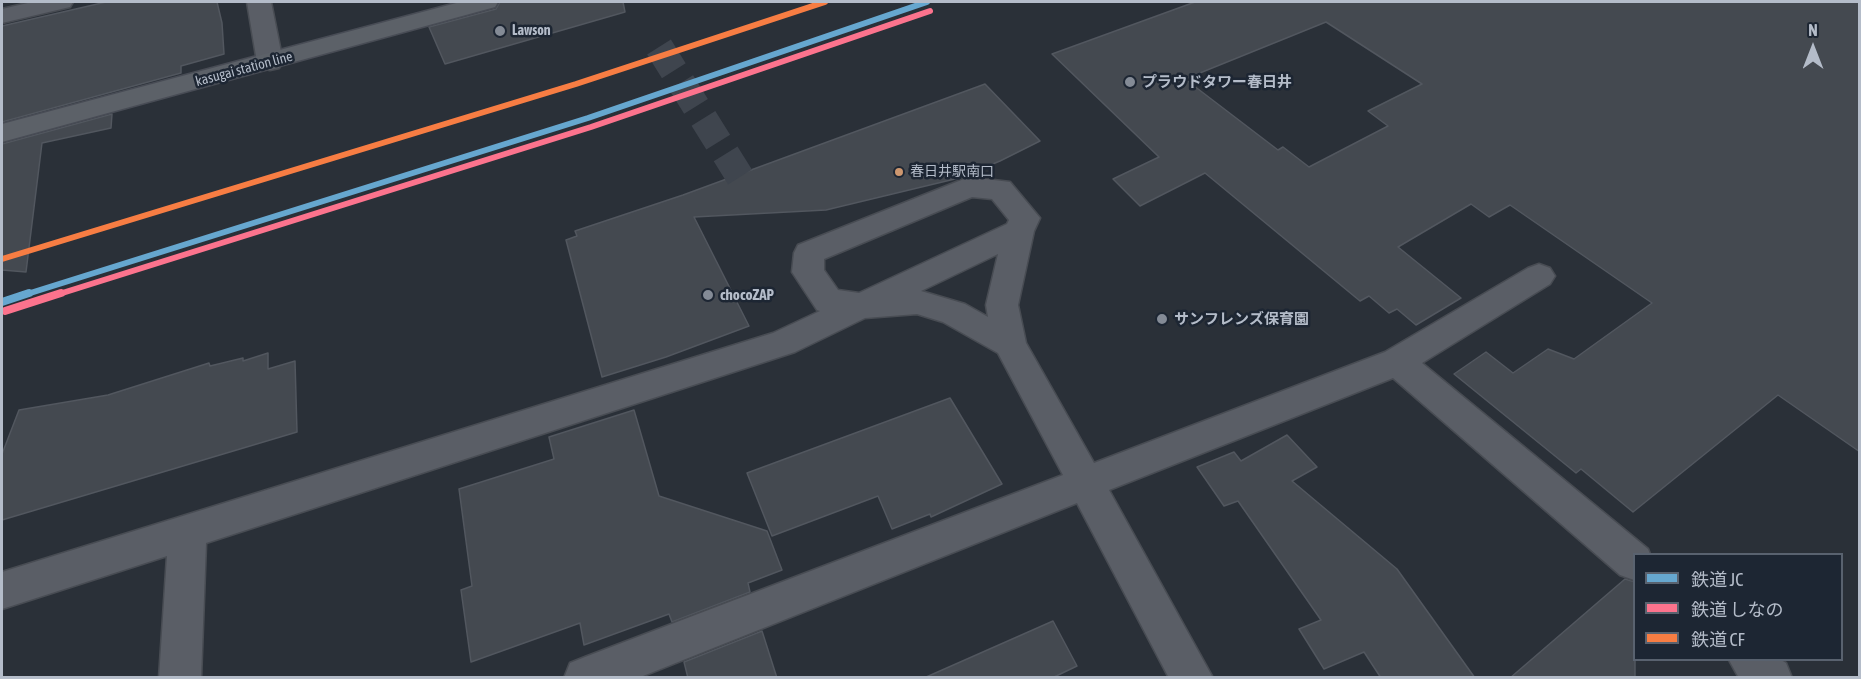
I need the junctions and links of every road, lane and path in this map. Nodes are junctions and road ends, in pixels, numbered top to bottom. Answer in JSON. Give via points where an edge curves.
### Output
{"nodes":[{"id":1,"x":62,"y":2,"type":"edge"},
{"id":2,"x":259,"y":2,"type":"edge"},
{"id":3,"x":486,"y":2,"type":"edge"},
{"id":4,"x":2,"y":16,"type":"edge"},
{"id":5,"x":270,"y":62,"type":"junction"},
{"id":6,"x":2,"y":133,"type":"edge"},
{"id":7,"x":1019,"y":231,"type":"junction"},
{"id":8,"x":1539,"y":276,"type":"dead end"},
{"id":9,"x":864,"y":306,"type":"junction"},
{"id":10,"x":1010,"y":344,"type":"junction"},
{"id":11,"x":1396,"y":362,"type":"junction"},
{"id":12,"x":1087,"y":483,"type":"junction"},
{"id":13,"x":187,"y":532,"type":"junction"},
{"id":14,"x":1633,"y":560,"type":"edge"},
{"id":15,"x":2,"y":591,"type":"edge"},
{"id":16,"x":1751,"y":661,"type":"edge"},
{"id":17,"x":180,"y":678,"type":"edge"},
{"id":18,"x":585,"y":678,"type":"edge"},
{"id":19,"x":1192,"y":678,"type":"edge"},
{"id":20,"x":1771,"y":678,"type":"edge"}],
"edges":[{"from":1,"to":4,"type":"street"},
{"from":2,"to":5,"type":"street"},
{"from":3,"to":5,"type":"main road","name":"kasugai station line"},
{"from":5,"to":6,"type":"main road","name":"kasugai station line"},
{"from":7,"to":9,"type":"street"},
{"from":7,"to":9,"type":"street","via":[[1025,218],[1000,189],[969,187],[809,253],[808,272],[828,301]]},
{"from":7,"to":10,"type":"street","via":[[1002,305]]},
{"from":8,"to":11,"type":"street"},
{"from":9,"to":10,"type":"street","via":[[917,302],[954,313]]},
{"from":9,"to":13,"type":"street","via":[[783,343]]},
{"from":10,"to":12,"type":"street"},
{"from":11,"to":12,"type":"street"},
{"from":11,"to":14,"type":"street"},
{"from":12,"to":18,"type":"street"},
{"from":12,"to":19,"type":"street"},
{"from":13,"to":15,"type":"street"},
{"from":13,"to":17,"type":"street"},
{"from":16,"to":20,"type":"street"}]}
